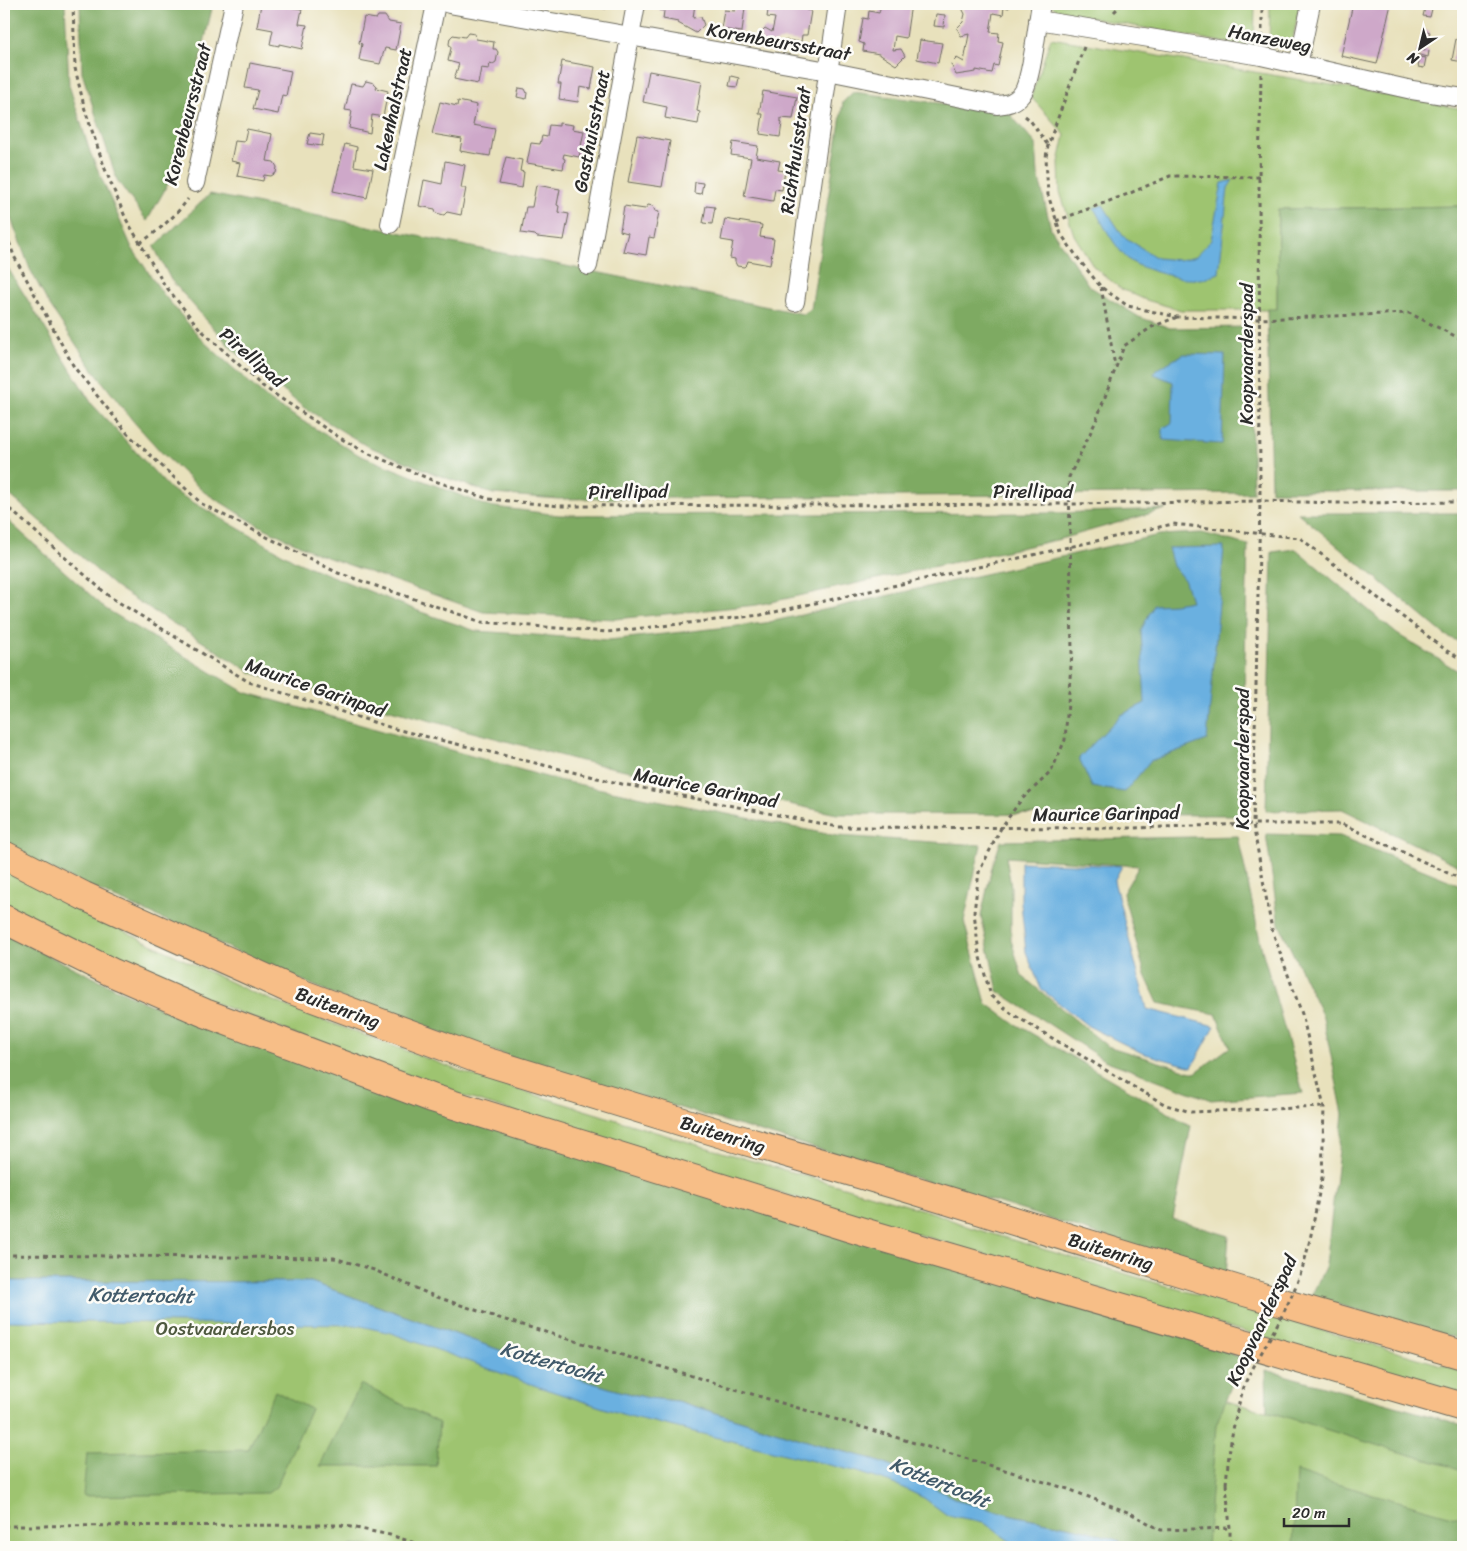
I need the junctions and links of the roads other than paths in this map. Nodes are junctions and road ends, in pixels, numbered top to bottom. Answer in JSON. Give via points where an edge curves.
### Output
{"nodes":[{"id":1,"x":234,"y":4,"type":"edge"},
{"id":2,"x":436,"y":4,"type":"edge"},
{"id":3,"x":449,"y":4,"type":"edge"},
{"id":4,"x":636,"y":4,"type":"edge"},
{"id":5,"x":838,"y":4,"type":"edge"},
{"id":6,"x":1311,"y":4,"type":"edge"},
{"id":7,"x":1039,"y":12,"type":"edge"},
{"id":8,"x":631,"y":36,"type":"junction"},
{"id":9,"x":1298,"y":65,"type":"junction"},
{"id":10,"x":828,"y":71,"type":"junction"},
{"id":11,"x":1463,"y":98,"type":"edge"},
{"id":12,"x":195,"y":183,"type":"road end"},
{"id":13,"x":390,"y":224,"type":"dead end"},
{"id":14,"x":588,"y":266,"type":"dead end"},
{"id":15,"x":795,"y":302,"type":"dead end"},
{"id":16,"x":4,"y":855,"type":"edge"},
{"id":17,"x":4,"y":919,"type":"edge"},
{"id":18,"x":1463,"y":1355,"type":"edge"},
{"id":19,"x":1463,"y":1407,"type":"edge"}],
"edges":[{"from":1,"to":12,"type":"street","name":"Korenbeursstraat"},
{"from":2,"to":13,"type":"street","name":"Lakenhalstraat"},
{"from":3,"to":8,"type":"street","name":"Korenbeursstraat"},
{"from":4,"to":8,"type":"street","name":"Gasthuisstraat"},
{"from":5,"to":10,"type":"street","name":"Richthuisstraat"},
{"from":6,"to":9,"type":"street"},
{"from":7,"to":9,"type":"street","name":"Hanzeweg","via":[[1097,29],[1262,56]]},
{"from":7,"to":10,"type":"street","name":"Korenbeursstraat","via":[[1028,78],[1022,94],[1011,104],[997,105]]},
{"from":8,"to":10,"type":"street","name":"Korenbeursstraat"},
{"from":8,"to":14,"type":"street","name":"Gasthuisstraat"},
{"from":9,"to":11,"type":"street","name":"Hanzeweg"},
{"from":10,"to":15,"type":"street","name":"Richthuisstraat"},
{"from":16,"to":18,"type":"highway","name":"Buitenring","via":[[84,896],[292,990],[478,1059]]},
{"from":17,"to":19,"type":"highway","via":[[111,972],[206,1013],[432,1098],[860,1231]]}]}
